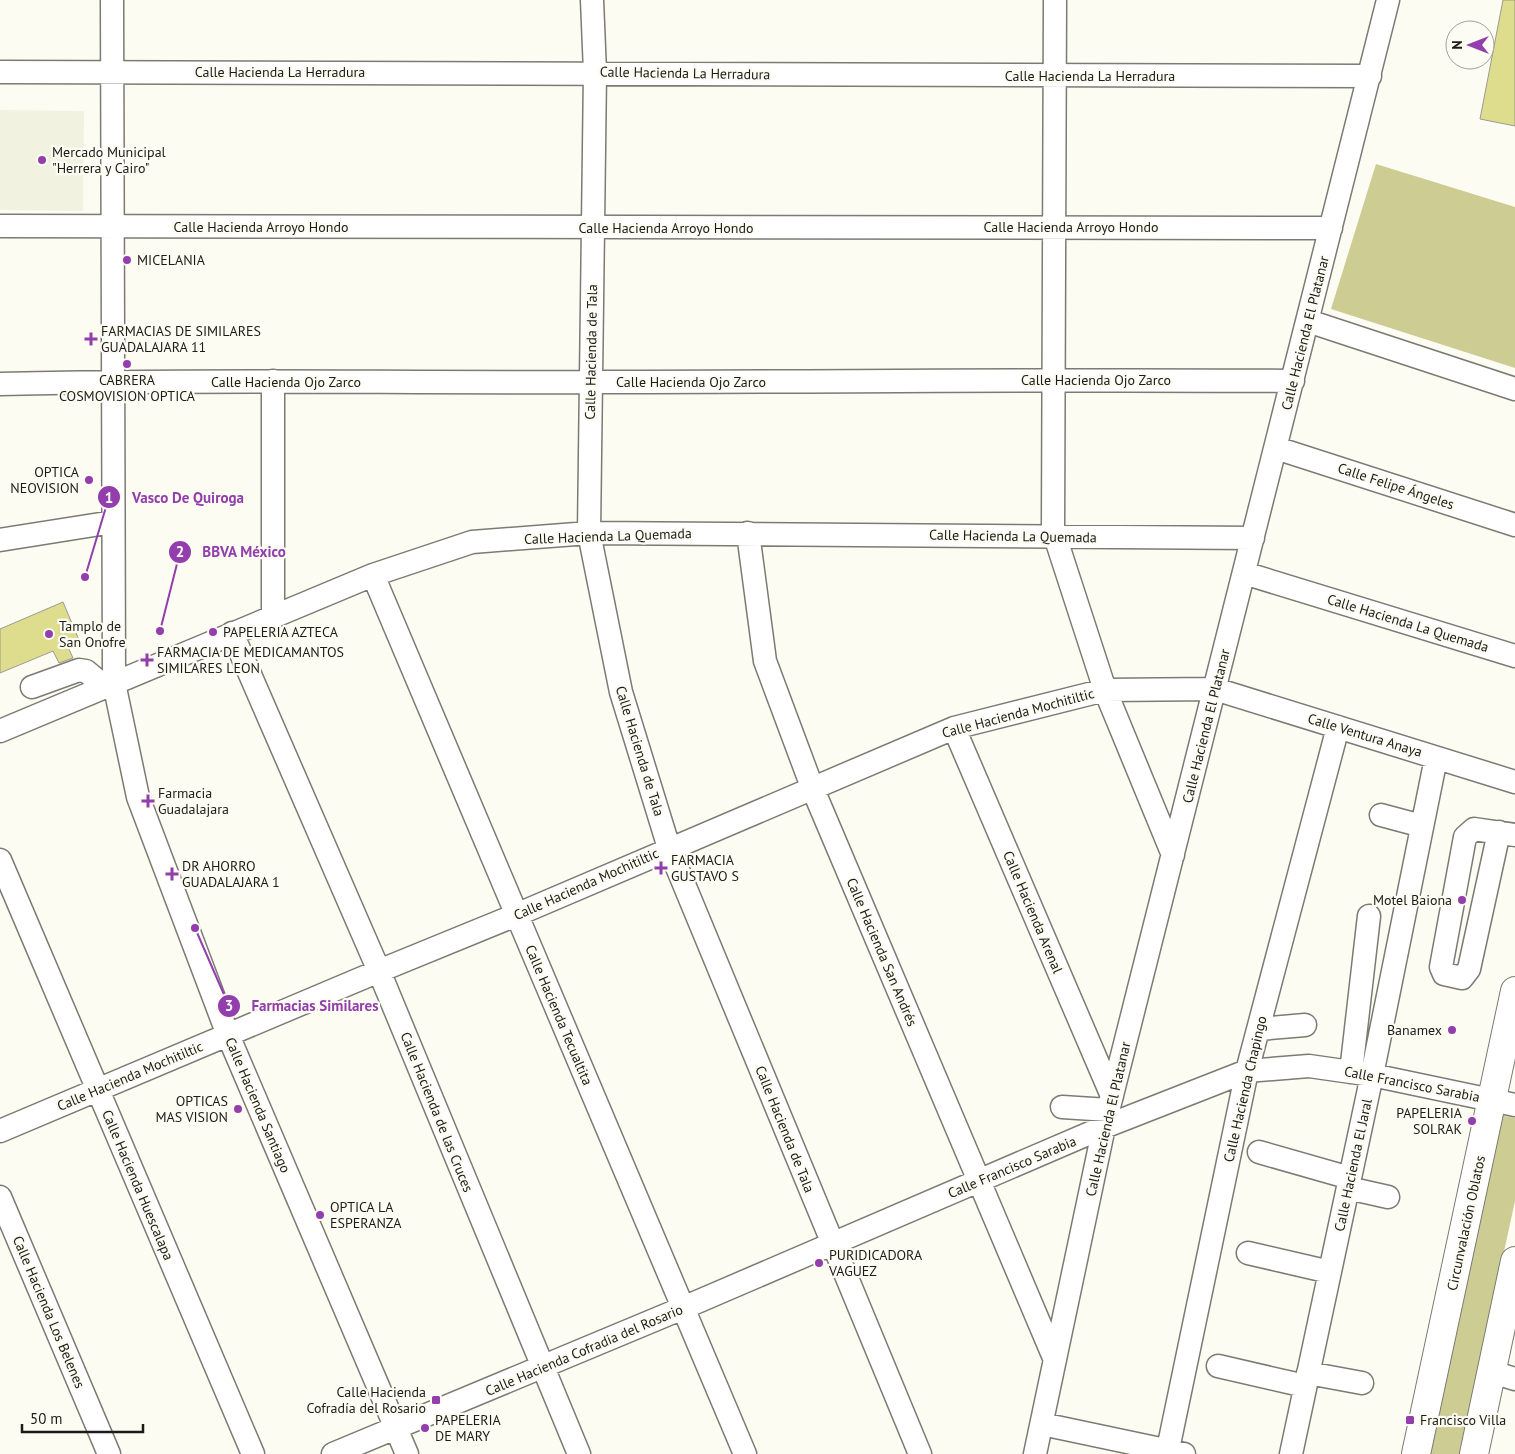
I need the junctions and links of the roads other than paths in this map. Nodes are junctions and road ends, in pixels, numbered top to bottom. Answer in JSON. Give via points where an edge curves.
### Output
{"nodes":[{"id":1,"x":112,"y":0,"type":"edge"},
{"id":2,"x":592,"y":0,"type":"edge"},
{"id":3,"x":1055,"y":0,"type":"edge"},
{"id":4,"x":1388,"y":0,"type":"edge"},
{"id":5,"x":0,"y":72,"type":"edge"},
{"id":6,"x":112,"y":72,"type":"junction"},
{"id":7,"x":594,"y":72,"type":"junction"},
{"id":8,"x":1370,"y":76,"type":"junction"},
{"id":9,"x":1054,"y":77,"type":"junction"},
{"id":10,"x":0,"y":226,"type":"edge"},
{"id":11,"x":112,"y":227,"type":"junction"},
{"id":12,"x":1054,"y":227,"type":"junction"},
{"id":13,"x":593,"y":228,"type":"junction"},
{"id":14,"x":1331,"y":228,"type":"junction"},
{"id":15,"x":1308,"y":322,"type":"junction"},
{"id":16,"x":1054,"y":379,"type":"junction"},
{"id":17,"x":112,"y":381,"type":"junction"},
{"id":18,"x":273,"y":381,"type":"junction"},
{"id":19,"x":1293,"y":381,"type":"junction"},
{"id":20,"x":590,"y":382,"type":"junction"},
{"id":21,"x":0,"y":384,"type":"edge"},
{"id":22,"x":1515,"y":389,"type":"edge"},
{"id":23,"x":1276,"y":448,"type":"junction"},
{"id":24,"x":113,"y":522,"type":"junction"},
{"id":25,"x":1515,"y":525,"type":"edge"},
{"id":26,"x":590,"y":534,"type":"junction"},
{"id":27,"x":748,"y":534,"type":"junction"},
{"id":28,"x":1056,"y":536,"type":"junction"},
{"id":29,"x":1253,"y":538,"type":"junction"},
{"id":30,"x":0,"y":540,"type":"edge"},
{"id":31,"x":1244,"y":573,"type":"junction"},
{"id":32,"x":373,"y":575,"type":"junction"},
{"id":33,"x":273,"y":616,"type":"junction"},
{"id":34,"x":232,"y":633,"type":"junction"},
{"id":35,"x":1515,"y":656,"type":"edge"},
{"id":36,"x":110,"y":685,"type":"junction"},
{"id":37,"x":32,"y":687,"type":"dead end"},
{"id":38,"x":1215,"y":689,"type":"junction"},
{"id":39,"x":1105,"y":690,"type":"junction"},
{"id":40,"x":1338,"y":727,"type":"junction"},
{"id":41,"x":954,"y":728,"type":"junction"},
{"id":42,"x":0,"y":731,"type":"edge"},
{"id":43,"x":1436,"y":758,"type":"junction"},
{"id":44,"x":1515,"y":782,"type":"edge"},
{"id":45,"x":812,"y":787,"type":"junction"},
{"id":46,"x":1381,"y":815,"type":"dead end"},
{"id":47,"x":1422,"y":826,"type":"junction"},
{"id":48,"x":1507,"y":834,"type":"edge"},
{"id":49,"x":669,"y":848,"type":"junction"},
{"id":50,"x":1173,"y":855,"type":"junction"},
{"id":51,"x":0,"y":860,"type":"edge"},
{"id":52,"x":516,"y":915,"type":"junction"},
{"id":53,"x":1369,"y":916,"type":"dead end"},
{"id":54,"x":379,"y":971,"type":"junction"},
{"id":55,"x":1515,"y":991,"type":"edge"},
{"id":56,"x":1305,"y":1025,"type":"dead end"},
{"id":57,"x":1259,"y":1029,"type":"junction"},
{"id":58,"x":228,"y":1035,"type":"junction"},
{"id":59,"x":1247,"y":1071,"type":"junction"},
{"id":60,"x":1362,"y":1074,"type":"junction"},
{"id":61,"x":98,"y":1090,"type":"junction"},
{"id":62,"x":1503,"y":1102,"type":"edge"},
{"id":63,"x":1062,"y":1107,"type":"dead end"},
{"id":64,"x":1108,"y":1111,"type":"junction"},
{"id":65,"x":0,"y":1131,"type":"edge"},
{"id":66,"x":1259,"y":1152,"type":"dead end"},
{"id":67,"x":979,"y":1181,"type":"junction"},
{"id":68,"x":1349,"y":1183,"type":"junction"},
{"id":69,"x":0,"y":1197,"type":"edge"},
{"id":70,"x":1388,"y":1197,"type":"dead end"},
{"id":71,"x":832,"y":1243,"type":"junction"},
{"id":72,"x":1248,"y":1253,"type":"dead end"},
{"id":73,"x":1515,"y":1261,"type":"edge"},
{"id":74,"x":1330,"y":1272,"type":"junction"},
{"id":75,"x":683,"y":1308,"type":"junction"},
{"id":76,"x":1055,"y":1360,"type":"junction"},
{"id":77,"x":1218,"y":1366,"type":"dead end"},
{"id":78,"x":542,"y":1367,"type":"junction"},
{"id":79,"x":1503,"y":1376,"type":"edge"},
{"id":80,"x":1307,"y":1380,"type":"junction"},
{"id":81,"x":1362,"y":1384,"type":"dead end"},
{"id":82,"x":1042,"y":1424,"type":"junction"},
{"id":83,"x":396,"y":1428,"type":"junction"},
{"id":84,"x":1173,"y":1453,"type":"edge"},
{"id":85,"x":109,"y":1454,"type":"edge"},
{"id":86,"x":253,"y":1454,"type":"edge"},
{"id":87,"x":334,"y":1454,"type":"edge"},
{"id":88,"x":407,"y":1454,"type":"edge"},
{"id":89,"x":579,"y":1454,"type":"edge"},
{"id":90,"x":745,"y":1454,"type":"edge"},
{"id":91,"x":920,"y":1454,"type":"edge"},
{"id":92,"x":1035,"y":1454,"type":"edge"},
{"id":93,"x":1291,"y":1454,"type":"edge"},
{"id":94,"x":1416,"y":1454,"type":"edge"},
{"id":95,"x":1474,"y":1454,"type":"edge"}],
"edges":[{"from":1,"to":6,"type":"street","name":"Calle Hacienda Santiago"},
{"from":2,"to":7,"type":"street","name":"Calle Hacienda de Tala"},
{"from":3,"to":9,"type":"street"},
{"from":4,"to":8,"type":"street","name":"Calle Hacienda El Platanar"},
{"from":5,"to":6,"type":"street","name":"Calle Hacienda La Herradura"},
{"from":6,"to":7,"type":"street","name":"Calle Hacienda La Herradura"},
{"from":6,"to":11,"type":"street","name":"Calle Hacienda Santiago"},
{"from":7,"to":9,"type":"street","name":"Calle Hacienda La Herradura"},
{"from":7,"to":13,"type":"street","name":"Calle Hacienda de Tala"},
{"from":8,"to":9,"type":"street","name":"Calle Hacienda La Herradura"},
{"from":8,"to":14,"type":"street","name":"Calle Hacienda El Platanar"},
{"from":9,"to":12,"type":"street"},
{"from":10,"to":11,"type":"street","name":"Calle Hacienda Arroyo Hondo"},
{"from":11,"to":13,"type":"street","name":"Calle Hacienda Arroyo Hondo"},
{"from":11,"to":17,"type":"street","name":"Calle Hacienda Santiago"},
{"from":12,"to":13,"type":"street","name":"Calle Hacienda Arroyo Hondo"},
{"from":12,"to":14,"type":"street","name":"Calle Hacienda Arroyo Hondo"},
{"from":12,"to":16,"type":"street"},
{"from":13,"to":20,"type":"street","name":"Calle Hacienda de Tala"},
{"from":14,"to":15,"type":"street","name":"Calle Hacienda El Platanar"},
{"from":15,"to":19,"type":"street","name":"Calle Hacienda El Platanar"},
{"from":15,"to":22,"type":"street"},
{"from":16,"to":19,"type":"street","name":"Calle Hacienda Ojo Zarco"},
{"from":16,"to":20,"type":"street","name":"Calle Hacienda Ojo Zarco"},
{"from":16,"to":28,"type":"street"},
{"from":17,"to":18,"type":"street","name":"Calle Hacienda Ojo Zarco"},
{"from":17,"to":21,"type":"street","name":"Calle Hacienda Ojo Zarco"},
{"from":17,"to":24,"type":"street","name":"Calle Hacienda Santiago"},
{"from":18,"to":20,"type":"street","name":"Calle Hacienda Ojo Zarco"},
{"from":18,"to":33,"type":"street"},
{"from":19,"to":23,"type":"street","name":"Calle Hacienda El Platanar"},
{"from":20,"to":26,"type":"street","name":"Calle Hacienda de Tala"},
{"from":23,"to":25,"type":"street","name":"Calle Felipe Ángeles"},
{"from":23,"to":29,"type":"street","name":"Calle Hacienda El Platanar"},
{"from":24,"to":30,"type":"street"},
{"from":24,"to":36,"type":"street","name":"Calle Hacienda Santiago"},
{"from":26,"to":27,"type":"street","name":"Calle Hacienda La Quemada"},
{"from":26,"to":32,"type":"street","name":"Calle Hacienda La Quemada","via":[[472,542]]},
{"from":26,"to":49,"type":"street","name":"Calle Hacienda de Tala","via":[[621,692]]},
{"from":27,"to":28,"type":"street","name":"Calle Hacienda La Quemada"},
{"from":27,"to":45,"type":"street","name":"Calle Hacienda San Andrés","via":[[765,661]]},
{"from":28,"to":29,"type":"street","name":"Calle Hacienda La Quemada"},
{"from":28,"to":39,"type":"street"},
{"from":29,"to":31,"type":"street","name":"Calle Hacienda El Platanar"},
{"from":31,"to":35,"type":"street","name":"Calle Hacienda La Quemada"},
{"from":31,"to":38,"type":"street","name":"Calle Hacienda El Platanar"},
{"from":32,"to":33,"type":"street","name":"Calle Hacienda La Quemada"},
{"from":32,"to":52,"type":"street","name":"Calle Hacienda Tecualtita"},
{"from":33,"to":34,"type":"street","name":"Calle Hacienda La Quemada"},
{"from":34,"to":36,"type":"street","name":"Calle Hacienda La Quemada"},
{"from":34,"to":54,"type":"street","name":"Calle Hacienda de las Cruces"},
{"from":36,"to":37,"type":"street","via":[[82,670]]},
{"from":36,"to":42,"type":"street","name":"Calle Hacienda La Quemada"},
{"from":36,"to":58,"type":"street","name":"Calle Hacienda Santiago","via":[[138,797]]},
{"from":38,"to":39,"type":"street","name":"Calle Hacienda Mochitiltic"},
{"from":38,"to":40,"type":"street","name":"Calle Ventura Anaya"},
{"from":38,"to":50,"type":"street","name":"Calle Hacienda El Platanar"},
{"from":39,"to":41,"type":"street","name":"Calle Hacienda Mochitiltic"},
{"from":39,"to":50,"type":"street"},
{"from":40,"to":43,"type":"street","name":"Calle Ventura Anaya"},
{"from":40,"to":57,"type":"street","name":"Calle Hacienda Chapingo"},
{"from":41,"to":45,"type":"street","name":"Calle Hacienda Mochitiltic"},
{"from":41,"to":64,"type":"street","name":"Calle Hacienda Arenal"},
{"from":43,"to":44,"type":"street","name":"Calle Ventura Anaya"},
{"from":43,"to":47,"type":"street","name":"Calle Hacienda El Jaral"},
{"from":45,"to":49,"type":"street","name":"Calle Hacienda Mochitiltic"},
{"from":45,"to":67,"type":"street","name":"Calle Hacienda San Andrés"},
{"from":46,"to":47,"type":"street"},
{"from":47,"to":60,"type":"street","name":"Calle Hacienda El Jaral"},
{"from":48,"to":48,"type":"street","via":[[1474,829],[1465,837],[1441,967],[1444,974],[1462,978],[1469,969]]},
{"from":49,"to":52,"type":"street","name":"Calle Hacienda Mochitiltic"},
{"from":49,"to":71,"type":"street","name":"Calle Hacienda de Tala"},
{"from":50,"to":64,"type":"street","name":"Calle Hacienda El Platanar"},
{"from":51,"to":61,"type":"street","name":"Calle Hacienda Huescalapa"},
{"from":52,"to":54,"type":"street","name":"Calle Hacienda Mochitiltic"},
{"from":52,"to":75,"type":"street","name":"Calle Hacienda Tecualtita"},
{"from":53,"to":60,"type":"street"},
{"from":54,"to":58,"type":"street","name":"Calle Hacienda Mochitiltic"},
{"from":54,"to":78,"type":"street","name":"Calle Hacienda de las Cruces"},
{"from":55,"to":62,"type":"main road","name":"Circunvalación Oblatos"},
{"from":56,"to":57,"type":"street"},
{"from":57,"to":59,"type":"street","name":"Calle Hacienda Chapingo"},
{"from":58,"to":61,"type":"street","name":"Calle Hacienda Mochitiltic"},
{"from":58,"to":83,"type":"street","name":"Calle Hacienda Santiago"},
{"from":59,"to":60,"type":"street","name":"Calle Francisco Sarabia","via":[[1309,1066]]},
{"from":59,"to":64,"type":"street","name":"Calle Francisco Sarabia"},
{"from":59,"to":84,"type":"street","name":"Calle Hacienda Chapingo"},
{"from":60,"to":62,"type":"street","name":"Calle Francisco Sarabia"},
{"from":60,"to":68,"type":"street","name":"Calle Hacienda El Jaral"},
{"from":61,"to":65,"type":"street","name":"Calle Hacienda Mochitiltic"},
{"from":61,"to":86,"type":"street","name":"Calle Hacienda Huescalapa"},
{"from":62,"to":94,"type":"main road","name":"Circunvalación Oblatos"},
{"from":63,"to":64,"type":"street"},
{"from":64,"to":67,"type":"street","name":"Calle Francisco Sarabia"},
{"from":64,"to":76,"type":"street","name":"Calle Hacienda El Platanar"},
{"from":66,"to":68,"type":"street"},
{"from":67,"to":71,"type":"street","name":"Calle Francisco Sarabia"},
{"from":67,"to":76,"type":"street","name":"Calle Hacienda San Andrés"},
{"from":68,"to":70,"type":"street"},
{"from":68,"to":74,"type":"street","name":"Calle Hacienda El Jaral"},
{"from":69,"to":85,"type":"street","name":"Calle Hacienda Los Belenes"},
{"from":71,"to":75,"type":"street","name":"Calle Hacienda Cofradia del Rosario"},
{"from":71,"to":91,"type":"street","name":"Calle Hacienda de Tala"},
{"from":72,"to":74,"type":"street"},
{"from":73,"to":79,"type":"main road"},
{"from":74,"to":80,"type":"street","name":"Calle Hacienda El Jaral"},
{"from":75,"to":78,"type":"street","name":"Calle Hacienda Cofradia del Rosario"},
{"from":75,"to":90,"type":"street","name":"Calle Hacienda Tecualtita"},
{"from":76,"to":82,"type":"street","name":"Calle Hacienda El Platanar"},
{"from":77,"to":80,"type":"street"},
{"from":78,"to":83,"type":"street","name":"Calle Hacienda Cofradia del Rosario"},
{"from":78,"to":89,"type":"street","name":"Calle Hacienda de las Cruces"},
{"from":79,"to":95,"type":"main road"},
{"from":80,"to":81,"type":"street"},
{"from":80,"to":93,"type":"street","name":"Calle Hacienda El Jaral"},
{"from":82,"to":84,"type":"street"},
{"from":82,"to":92,"type":"street","name":"Calle Hacienda El Platanar"},
{"from":83,"to":87,"type":"street","name":"Calle Hacienda Cofradia del Rosario"},
{"from":83,"to":88,"type":"street","name":"Calle Hacienda Santiago"}]}
